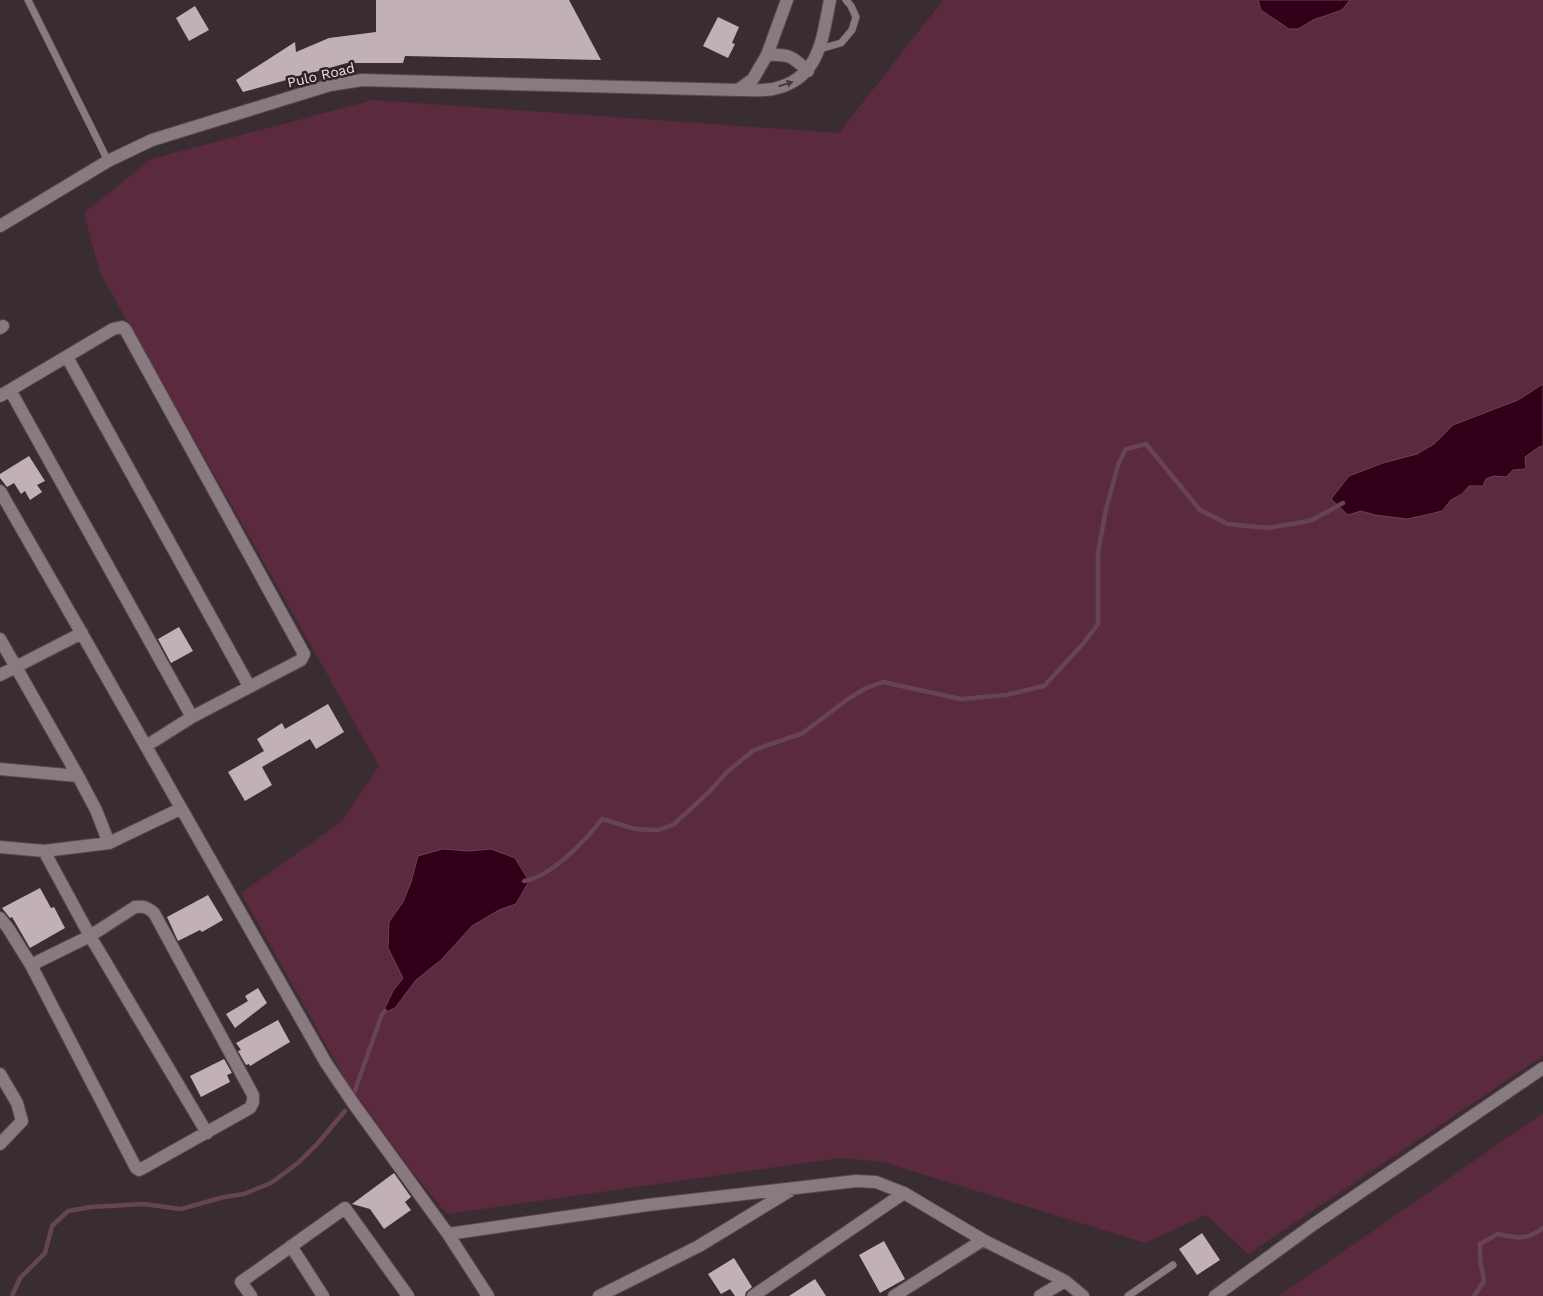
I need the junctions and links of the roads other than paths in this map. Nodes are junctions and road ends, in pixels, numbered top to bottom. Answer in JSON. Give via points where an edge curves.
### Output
{"nodes":[{"id":1,"x":28,"y":0,"type":"edge"},
{"id":2,"x":787,"y":0,"type":"edge"},
{"id":3,"x":830,"y":0,"type":"edge"},
{"id":4,"x":846,"y":0,"type":"edge"},
{"id":5,"x":820,"y":49,"type":"junction"},
{"id":6,"x":767,"y":55,"type":"junction"},
{"id":7,"x":808,"y":71,"type":"junction"},
{"id":8,"x":738,"y":90,"type":"junction"},
{"id":9,"x":108,"y":162,"type":"junction"},
{"id":10,"x":0,"y":226,"type":"edge"},
{"id":11,"x":66,"y":357,"type":"junction"},
{"id":12,"x":5,"y":393,"type":"edge"},
{"id":13,"x":0,"y":491,"type":"edge"},
{"id":14,"x":82,"y":633,"type":"junction"},
{"id":15,"x":0,"y":639,"type":"edge"},
{"id":16,"x":16,"y":666,"type":"junction"},
{"id":17,"x":0,"y":675,"type":"edge"},
{"id":18,"x":249,"y":686,"type":"junction"},
{"id":19,"x":192,"y":717,"type":"junction"},
{"id":20,"x":146,"y":746,"type":"junction"},
{"id":21,"x":0,"y":769,"type":"edge"},
{"id":22,"x":78,"y":776,"type":"junction"},
{"id":23,"x":180,"y":809,"type":"junction"},
{"id":24,"x":110,"y":843,"type":"junction"},
{"id":25,"x":0,"y":847,"type":"edge"},
{"id":26,"x":44,"y":851,"type":"junction"},
{"id":27,"x":0,"y":918,"type":"edge"},
{"id":28,"x":90,"y":936,"type":"junction"},
{"id":29,"x":31,"y":965,"type":"junction"},
{"id":30,"x":1543,"y":1068,"type":"edge"},
{"id":31,"x":0,"y":1074,"type":"edge"},
{"id":32,"x":207,"y":1133,"type":"junction"},
{"id":33,"x":0,"y":1144,"type":"edge"},
{"id":34,"x":795,"y":1187,"type":"junction"},
{"id":35,"x":904,"y":1193,"type":"junction"},
{"id":36,"x":448,"y":1234,"type":"junction"},
{"id":37,"x":983,"y":1240,"type":"junction"},
{"id":38,"x":291,"y":1246,"type":"junction"},
{"id":39,"x":1173,"y":1265,"type":"dead end"},
{"id":40,"x":1065,"y":1281,"type":"junction"},
{"id":41,"x":251,"y":1296,"type":"edge"},
{"id":42,"x":323,"y":1296,"type":"edge"},
{"id":43,"x":408,"y":1296,"type":"edge"},
{"id":44,"x":488,"y":1296,"type":"edge"},
{"id":45,"x":599,"y":1296,"type":"edge"},
{"id":46,"x":753,"y":1296,"type":"edge"},
{"id":47,"x":894,"y":1296,"type":"edge"},
{"id":48,"x":1040,"y":1296,"type":"edge"},
{"id":49,"x":1084,"y":1296,"type":"edge"},
{"id":50,"x":1128,"y":1296,"type":"edge"},
{"id":51,"x":1215,"y":1296,"type":"edge"}],
"edges":[{"from":1,"to":9,"type":"lane"},
{"from":2,"to":6,"type":"street"},
{"from":3,"to":5,"type":"street"},
{"from":4,"to":5,"type":"lane","via":[[856,17],[852,30],[841,43]]},
{"from":5,"to":7,"type":"street"},
{"from":6,"to":7,"type":"street","via":[[784,54]]},
{"from":6,"to":8,"type":"street","via":[[753,79]]},
{"from":8,"to":7,"type":"street","name":"Pulo Road","one_way":true,"via":[[773,89],[794,82]]},
{"from":8,"to":9,"type":"street","name":"Pulo Road","via":[[362,80],[330,85],[152,140]]},
{"from":9,"to":10,"type":"street","name":"Pulo Road"},
{"from":11,"to":12,"type":"street"},
{"from":11,"to":18,"type":"street"},
{"from":11,"to":18,"type":"street","via":[[113,329],[125,329],[304,654],[301,660]]},
{"from":12,"to":19,"type":"street"},
{"from":13,"to":14,"type":"street"},
{"from":14,"to":16,"type":"street"},
{"from":14,"to":20,"type":"street"},
{"from":15,"to":16,"type":"street"},
{"from":16,"to":17,"type":"street"},
{"from":16,"to":22,"type":"street"},
{"from":18,"to":19,"type":"street"},
{"from":19,"to":20,"type":"street"},
{"from":20,"to":23,"type":"street"},
{"from":21,"to":22,"type":"street"},
{"from":22,"to":24,"type":"street"},
{"from":23,"to":24,"type":"street"},
{"from":23,"to":36,"type":"street","via":[[326,1063]]},
{"from":24,"to":26,"type":"street"},
{"from":25,"to":26,"type":"street"},
{"from":26,"to":28,"type":"street"},
{"from":27,"to":29,"type":"street"},
{"from":28,"to":29,"type":"street"},
{"from":28,"to":32,"type":"street"},
{"from":28,"to":32,"type":"street","via":[[135,907],[143,906],[154,913],[252,1095],[250,1108]]},
{"from":29,"to":32,"type":"street","via":[[136,1168],[144,1168]]},
{"from":30,"to":51,"type":"street","via":[[1314,1224]]},
{"from":31,"to":33,"type":"street","via":[[17,1103],[22,1121]]},
{"from":34,"to":35,"type":"street","via":[[876,1182]]},
{"from":34,"to":36,"type":"street"},
{"from":34,"to":45,"type":"street","via":[[700,1246]]},
{"from":35,"to":37,"type":"street"},
{"from":35,"to":46,"type":"street"},
{"from":36,"to":44,"type":"street"},
{"from":37,"to":40,"type":"street"},
{"from":37,"to":47,"type":"street"},
{"from":38,"to":41,"type":"street","via":[[241,1282]]},
{"from":38,"to":42,"type":"street"},
{"from":38,"to":43,"type":"street","via":[[341,1209],[347,1209]]},
{"from":39,"to":50,"type":"lane"},
{"from":40,"to":48,"type":"street"},
{"from":40,"to":49,"type":"street"}]}
